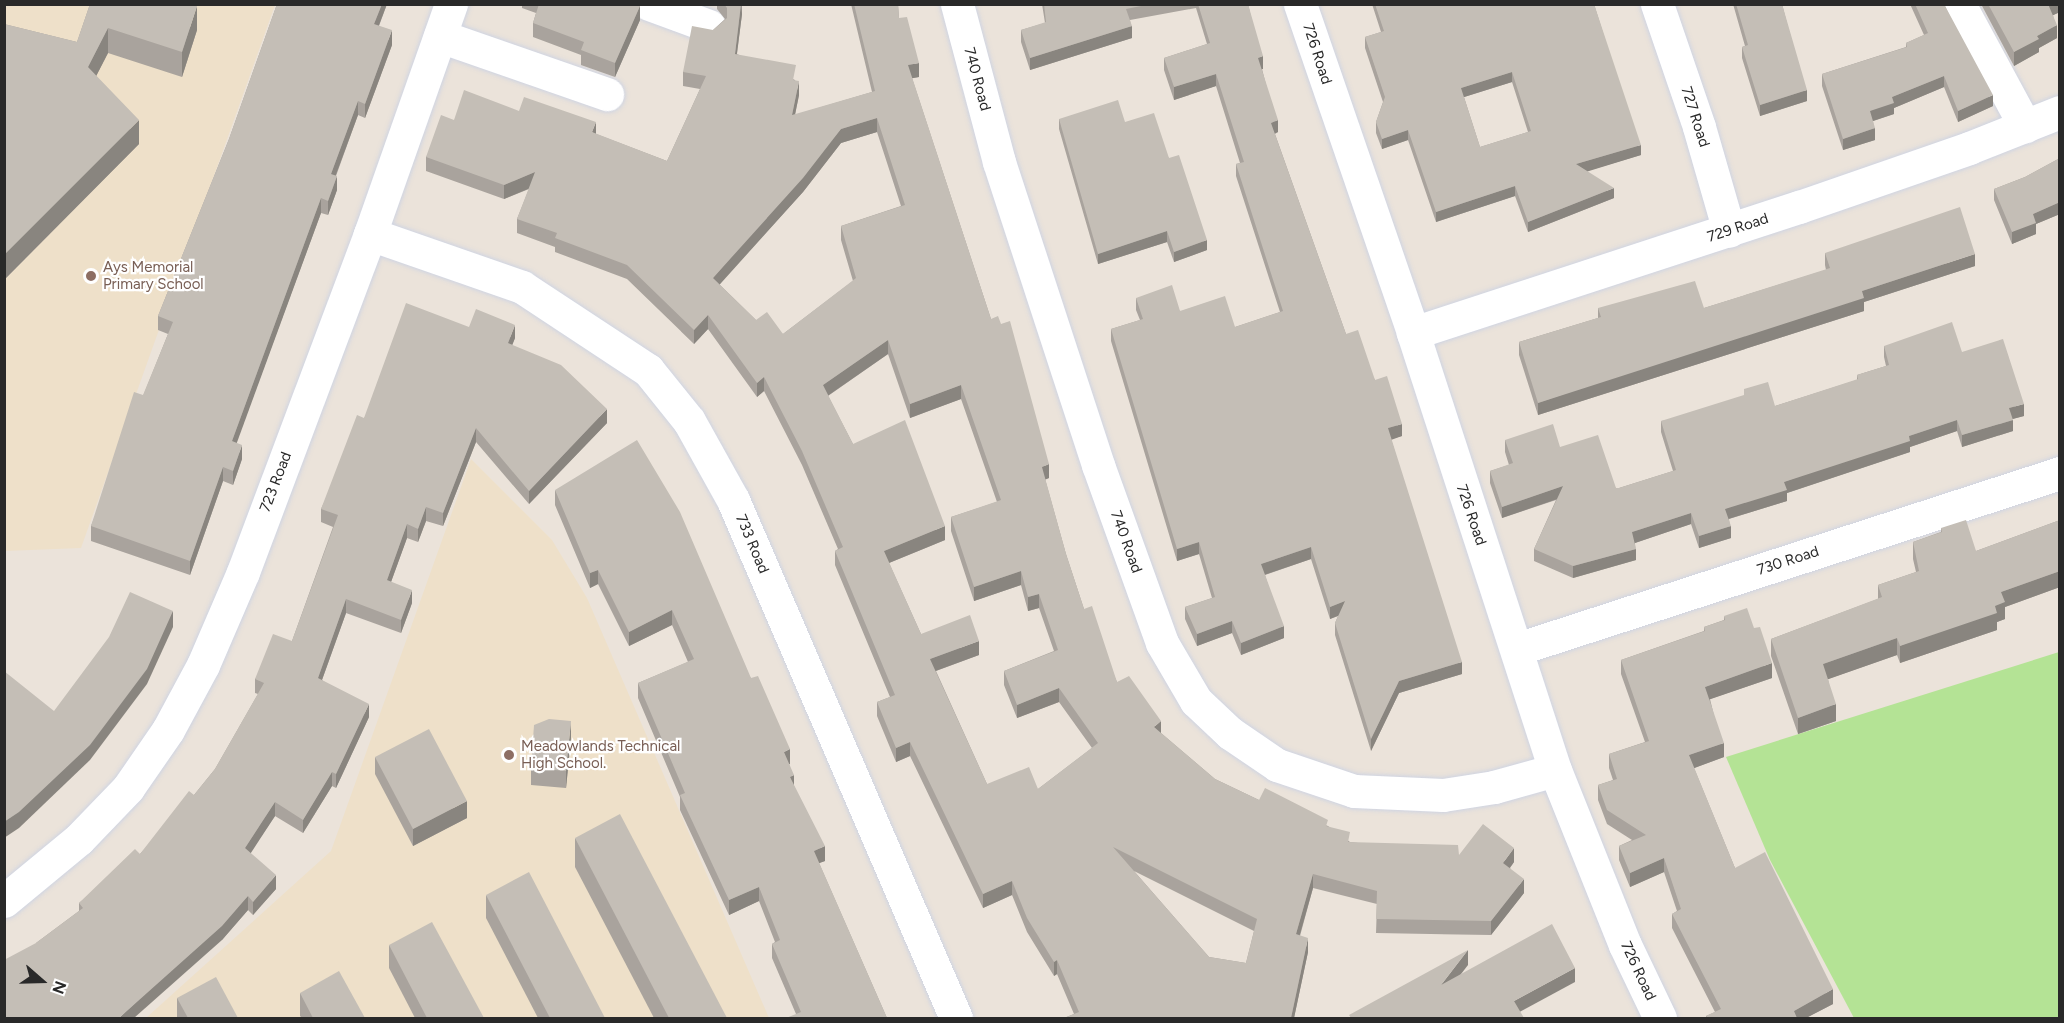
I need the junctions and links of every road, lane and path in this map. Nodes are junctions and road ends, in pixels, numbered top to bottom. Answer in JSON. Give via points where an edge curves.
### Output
{"nodes":[{"id":1,"x":451,"y":4,"type":"edge"},
{"id":2,"x":649,"y":4,"type":"edge"},
{"id":3,"x":957,"y":4,"type":"edge"},
{"id":4,"x":1300,"y":4,"type":"edge"},
{"id":5,"x":1656,"y":4,"type":"edge"},
{"id":6,"x":1959,"y":4,"type":"edge"},
{"id":7,"x":709,"y":26,"type":"dead end"},
{"id":8,"x":440,"y":36,"type":"junction"},
{"id":9,"x":607,"y":94,"type":"dead end"},
{"id":10,"x":2060,"y":112,"type":"edge"},
{"id":11,"x":2025,"y":126,"type":"junction"},
{"id":12,"x":1729,"y":231,"type":"junction"},
{"id":13,"x":370,"y":234,"type":"junction"},
{"id":14,"x":1413,"y":333,"type":"junction"},
{"id":15,"x":2060,"y":473,"type":"edge"},
{"id":16,"x":1517,"y":650,"type":"junction"},
{"id":17,"x":1555,"y":770,"type":"junction"},
{"id":18,"x":4,"y":901,"type":"edge"},
{"id":19,"x":956,"y":1018,"type":"edge"},
{"id":20,"x":1660,"y":1018,"type":"edge"}],
"edges":[{"from":1,"to":8,"type":"street","name":"723 Road"},
{"from":2,"to":7,"type":"street"},
{"from":3,"to":17,"type":"street","name":"740 Road","via":[[999,162],[1098,465],[1162,643],[1196,701],[1230,733],[1277,765],[1354,791],[1443,795],[1494,788]]},
{"from":4,"to":14,"type":"street","name":"726 Road"},
{"from":5,"to":12,"type":"street","name":"727 Road","via":[[1699,127]]},
{"from":6,"to":11,"type":"street"},
{"from":8,"to":9,"type":"street"},
{"from":8,"to":13,"type":"street","name":"723 Road"},
{"from":10,"to":11,"type":"street","name":"729 Road"},
{"from":11,"to":12,"type":"street","name":"729 Road"},
{"from":12,"to":14,"type":"street","name":"729 Road"},
{"from":13,"to":18,"type":"street","name":"723 Road","via":[[243,572],[203,665],[168,730],[128,788],[80,839]]},
{"from":13,"to":19,"type":"street","name":"733 Road","via":[[522,287],[648,370],[689,421],[733,500]]},
{"from":14,"to":16,"type":"street","name":"726 Road"},
{"from":15,"to":16,"type":"street","name":"730 Road"},
{"from":16,"to":17,"type":"street","name":"726 Road"},
{"from":17,"to":20,"type":"street","name":"726 Road","via":[[1625,945]]}]}
